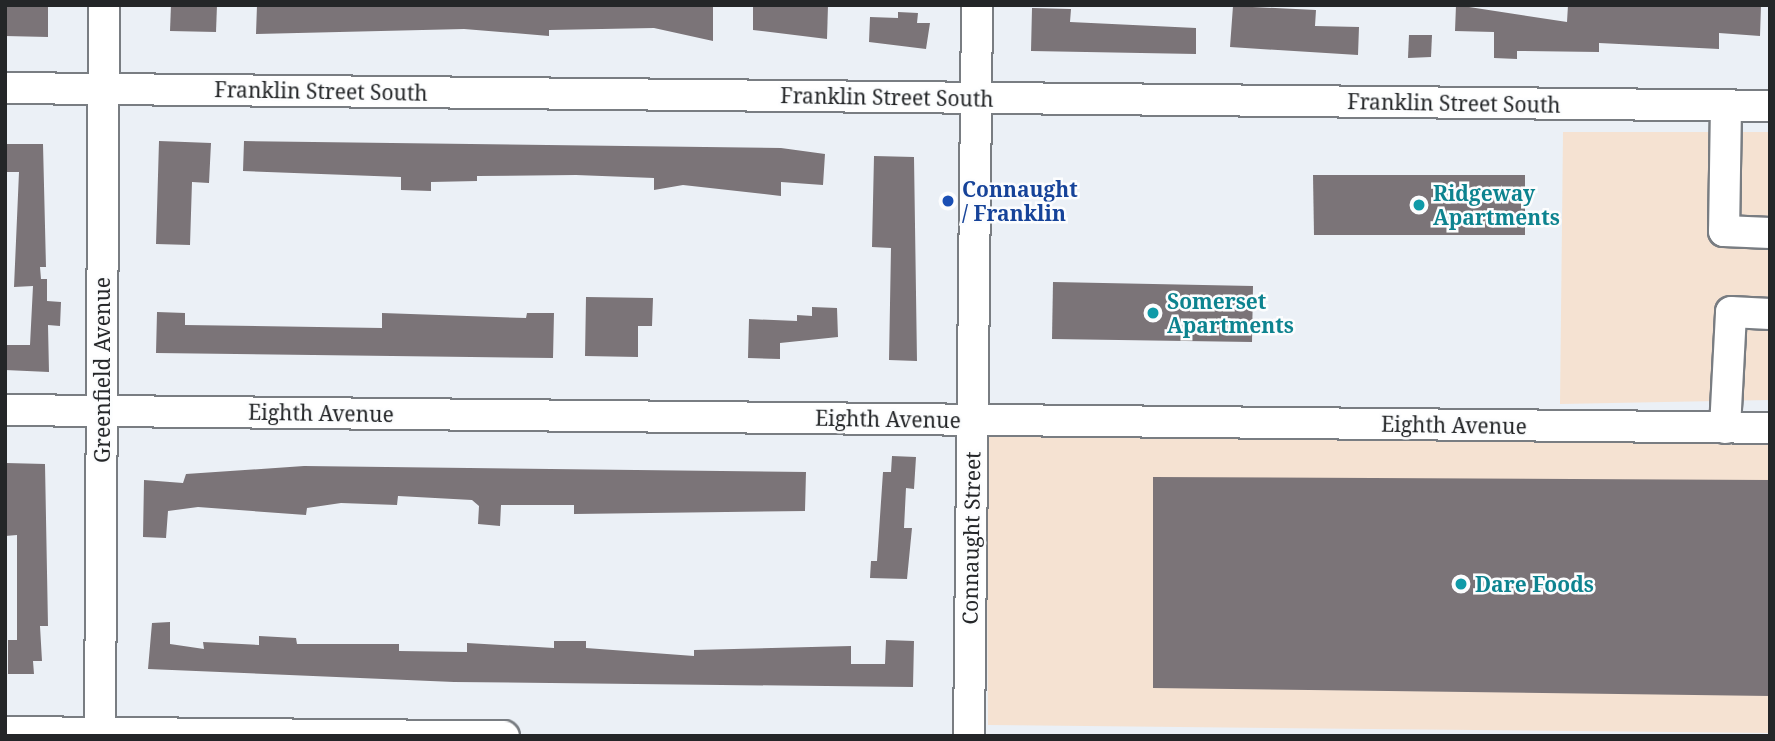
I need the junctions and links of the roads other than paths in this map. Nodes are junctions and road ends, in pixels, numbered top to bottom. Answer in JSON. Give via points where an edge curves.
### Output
{"nodes":[{"id":1,"x":104,"y":5,"type":"edge"},
{"id":2,"x":976,"y":5,"type":"edge"},
{"id":3,"x":5,"y":88,"type":"edge"},
{"id":4,"x":105,"y":89,"type":"junction"},
{"id":5,"x":975,"y":98,"type":"junction"},
{"id":6,"x":1726,"y":106,"type":"junction"},
{"id":7,"x":1770,"y":106,"type":"edge"},
{"id":8,"x":1770,"y":233,"type":"edge"},
{"id":9,"x":1770,"y":314,"type":"edge"},
{"id":10,"x":5,"y":410,"type":"edge"},
{"id":11,"x":102,"y":411,"type":"junction"},
{"id":12,"x":973,"y":420,"type":"junction"},
{"id":13,"x":1725,"y":428,"type":"junction"},
{"id":14,"x":1770,"y":428,"type":"edge"},
{"id":15,"x":5,"y":732,"type":"edge"},
{"id":16,"x":100,"y":733,"type":"edge"},
{"id":17,"x":504,"y":736,"type":"edge"},
{"id":18,"x":969,"y":736,"type":"edge"}],
"edges":[{"from":1,"to":4,"type":"street","name":"Greenfield Avenue"},
{"from":2,"to":5,"type":"street","name":"Connaught Street"},
{"from":3,"to":4,"type":"street","name":"Franklin Street South"},
{"from":4,"to":5,"type":"street","name":"Franklin Street South"},
{"from":4,"to":11,"type":"street","name":"Greenfield Avenue"},
{"from":5,"to":6,"type":"street","name":"Franklin Street South"},
{"from":5,"to":12,"type":"street","name":"Connaught Street"},
{"from":6,"to":7,"type":"street","name":"Franklin Street South"},
{"from":6,"to":8,"type":"street","via":[[1724,231]]},
{"from":9,"to":13,"type":"street","via":[[1731,312]]},
{"from":10,"to":11,"type":"street","name":"Eighth Avenue"},
{"from":11,"to":12,"type":"street","name":"Eighth Avenue"},
{"from":11,"to":16,"type":"street","name":"Greenfield Avenue"},
{"from":12,"to":13,"type":"street","name":"Eighth Avenue"},
{"from":12,"to":18,"type":"street","name":"Connaught Street"},
{"from":13,"to":14,"type":"street","name":"Eighth Avenue"},
{"from":15,"to":16,"type":"street"},
{"from":16,"to":17,"type":"street"}]}
